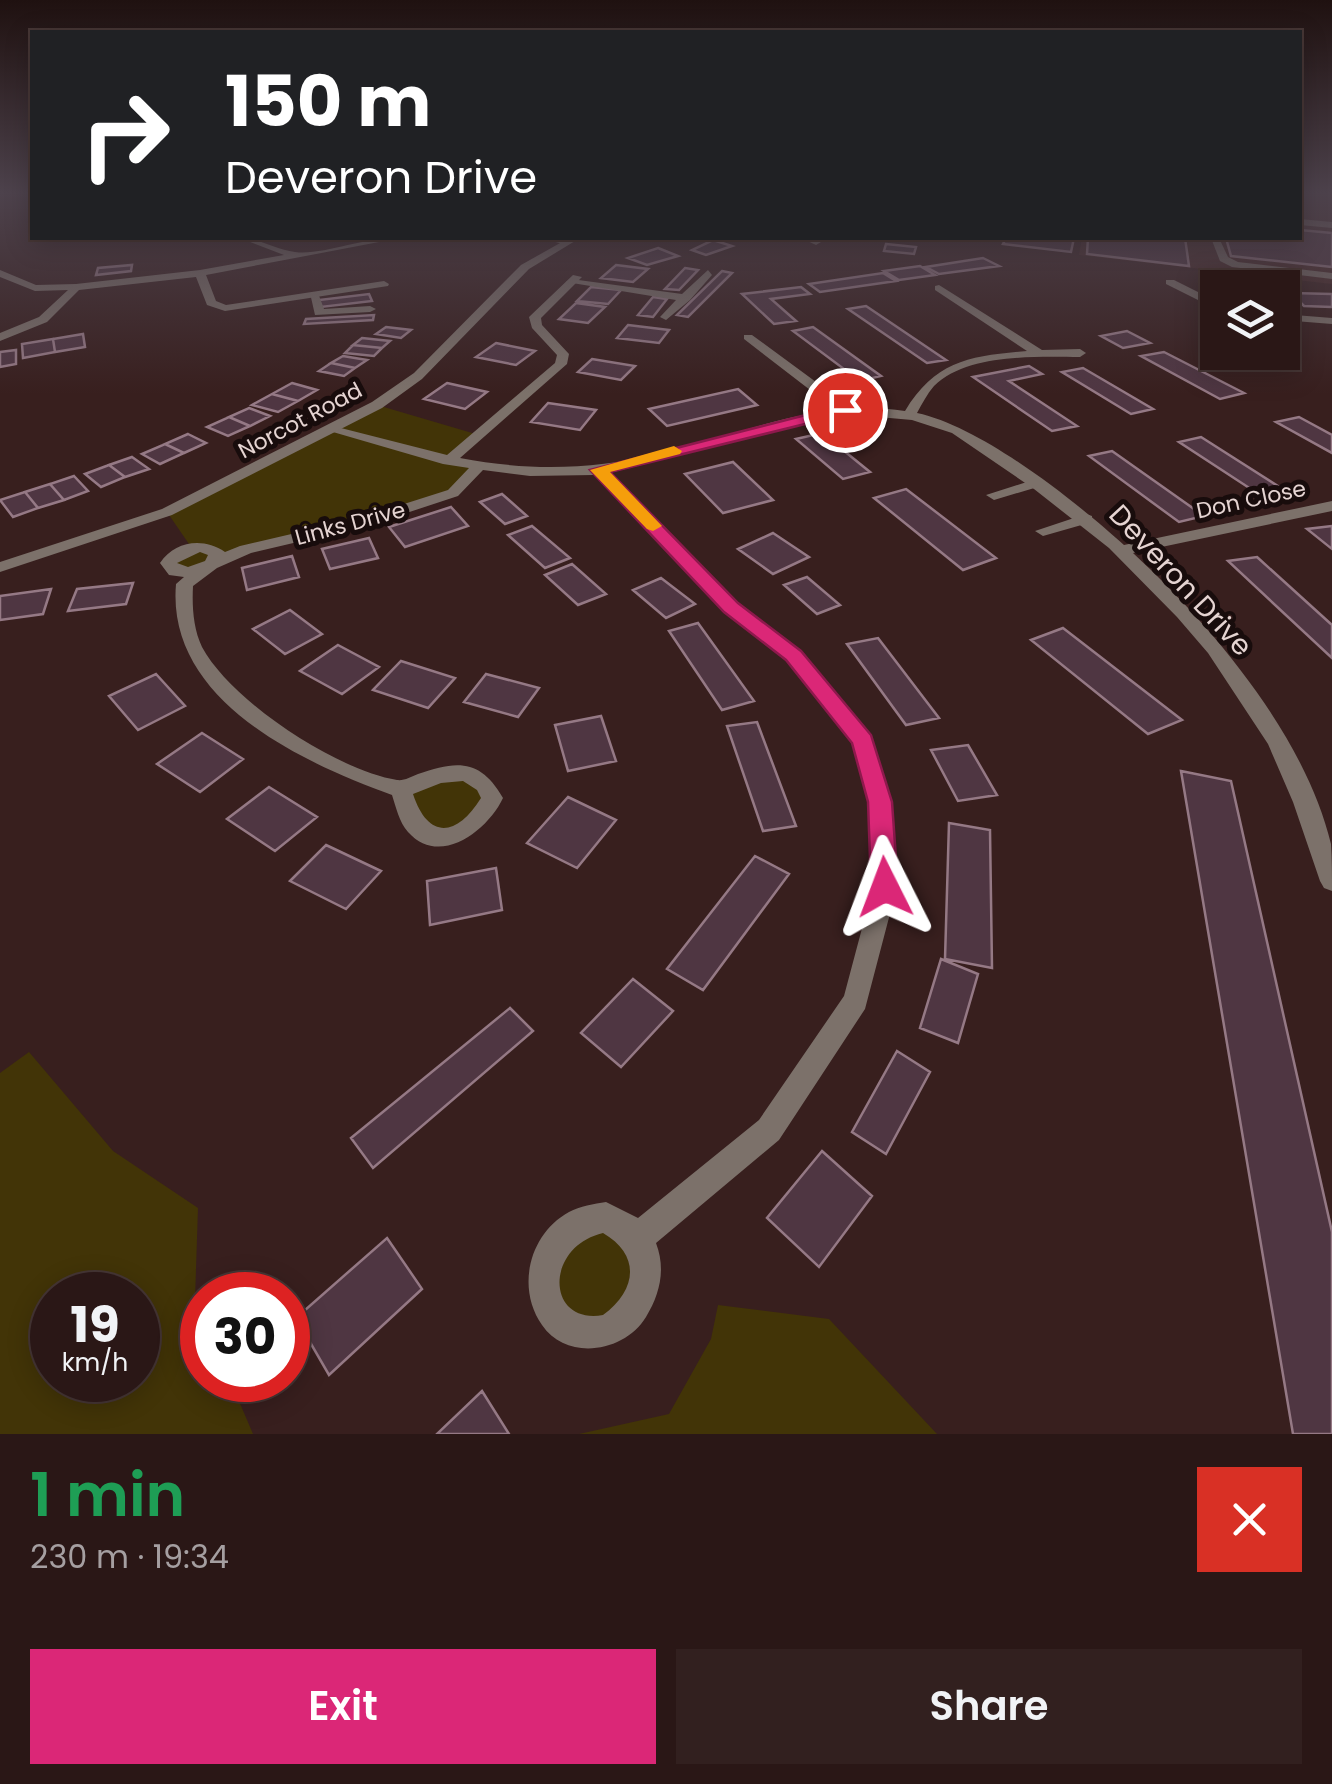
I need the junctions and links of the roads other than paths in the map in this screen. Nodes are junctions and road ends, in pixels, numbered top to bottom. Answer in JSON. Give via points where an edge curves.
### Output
{"nodes":[{"id":1,"x":266,"y":261,"type":"edge"},
{"id":2,"x":535,"y":261,"type":"edge"},
{"id":3,"x":1226,"y":261,"type":"edge"},
{"id":4,"x":0,"y":272,"type":"edge"},
{"id":5,"x":200,"y":272,"type":"junction"},
{"id":6,"x":708,"y":273,"type":"dead end"},
{"id":7,"x":1332,"y":276,"type":"edge"},
{"id":8,"x":1170,"y":282,"type":"dead end"},
{"id":9,"x":384,"y":284,"type":"dead end"},
{"id":10,"x":76,"y":287,"type":"junction"},
{"id":11,"x":940,"y":288,"type":"dead end"},
{"id":12,"x":314,"y":294,"type":"junction"},
{"id":13,"x":1200,"y":297,"type":"edge"},
{"id":14,"x":686,"y":298,"type":"junction"},
{"id":15,"x":370,"y":309,"type":"dead end"},
{"id":16,"x":666,"y":317,"type":"dead end"},
{"id":17,"x":1300,"y":318,"type":"edge"},
{"id":18,"x":1332,"y":321,"type":"edge"},
{"id":19,"x":0,"y":337,"type":"edge"},
{"id":20,"x":748,"y":337,"type":"dead end"},
{"id":21,"x":1038,"y":353,"type":"junction"},
{"id":22,"x":1080,"y":353,"type":"dead end"},
{"id":23,"x":845,"y":410,"type":"junction"},
{"id":24,"x":908,"y":416,"type":"junction"},
{"id":25,"x":334,"y":430,"type":"junction"},
{"id":26,"x":448,"y":461,"type":"junction"},
{"id":27,"x":479,"y":466,"type":"junction"},
{"id":28,"x":609,"y":467,"type":"junction"},
{"id":29,"x":1036,"y":483,"type":"junction"},
{"id":30,"x":994,"y":494,"type":"dead end"},
{"id":31,"x":1332,"y":506,"type":"edge"},
{"id":32,"x":1086,"y":519,"type":"junction"},
{"id":33,"x":1043,"y":531,"type":"dead end"},
{"id":34,"x":1122,"y":551,"type":"junction"},
{"id":35,"x":0,"y":567,"type":"edge"},
{"id":36,"x":401,"y":790,"type":"dead end"},
{"id":37,"x":1327,"y":853,"type":"edge"},
{"id":38,"x":1332,"y":881,"type":"edge"},
{"id":39,"x":637,"y":1238,"type":"dead end"}],
"edges":[{"from":1,"to":5,"type":"street"},
{"from":2,"to":25,"type":"street","name":"Norcot Road","via":[[418,376]]},
{"from":3,"to":7,"type":"street"},
{"from":4,"to":10,"type":"street","via":[[34,288]]},
{"from":5,"to":10,"type":"street"},
{"from":5,"to":12,"type":"street","via":[[211,303],[225,308]]},
{"from":6,"to":14,"type":"street"},
{"from":8,"to":13,"type":"street"},
{"from":9,"to":12,"type":"street"},
{"from":10,"to":19,"type":"street","via":[[38,324]]},
{"from":11,"to":21,"type":"street"},
{"from":12,"to":15,"type":"street","via":[[319,313]]},
{"from":14,"to":16,"type":"street"},
{"from":14,"to":26,"type":"street","via":[[574,279],[535,317],[563,354],[562,364]]},
{"from":17,"to":18,"type":"street"},
{"from":20,"to":23,"type":"street"},
{"from":21,"to":22,"type":"street"},
{"from":21,"to":24,"type":"street","via":[[940,375]]},
{"from":23,"to":24,"type":"street","name":"Deveron Drive"},
{"from":23,"to":28,"type":"street","name":"Deveron Drive"},
{"from":24,"to":29,"type":"street","name":"Deveron Drive","via":[[950,427]]},
{"from":25,"to":26,"type":"street"},
{"from":25,"to":35,"type":"street","name":"Norcot Road","via":[[168,512]]},
{"from":26,"to":27,"type":"street"},
{"from":27,"to":28,"type":"street","via":[[540,472]]},
{"from":27,"to":36,"type":"street","name":"Links Drive","via":[[453,493],[246,549],[186,584],[183,604],[194,649],[230,690],[277,732],[328,763]]},
{"from":28,"to":39,"type":"street","via":[[731,608],[794,656],[863,741],[880,802],[885,887],[856,1002],[769,1130]]},
{"from":29,"to":30,"type":"street"},
{"from":29,"to":32,"type":"street","name":"Deveron Drive"},
{"from":31,"to":34,"type":"street","name":"Don Close"},
{"from":32,"to":33,"type":"street"},
{"from":32,"to":34,"type":"street","name":"Deveron Drive"},
{"from":34,"to":37,"type":"street","name":"Deveron Drive","via":[[1234,676],[1270,728]]},
{"from":37,"to":38,"type":"street","name":"Deveron Drive"}]}
